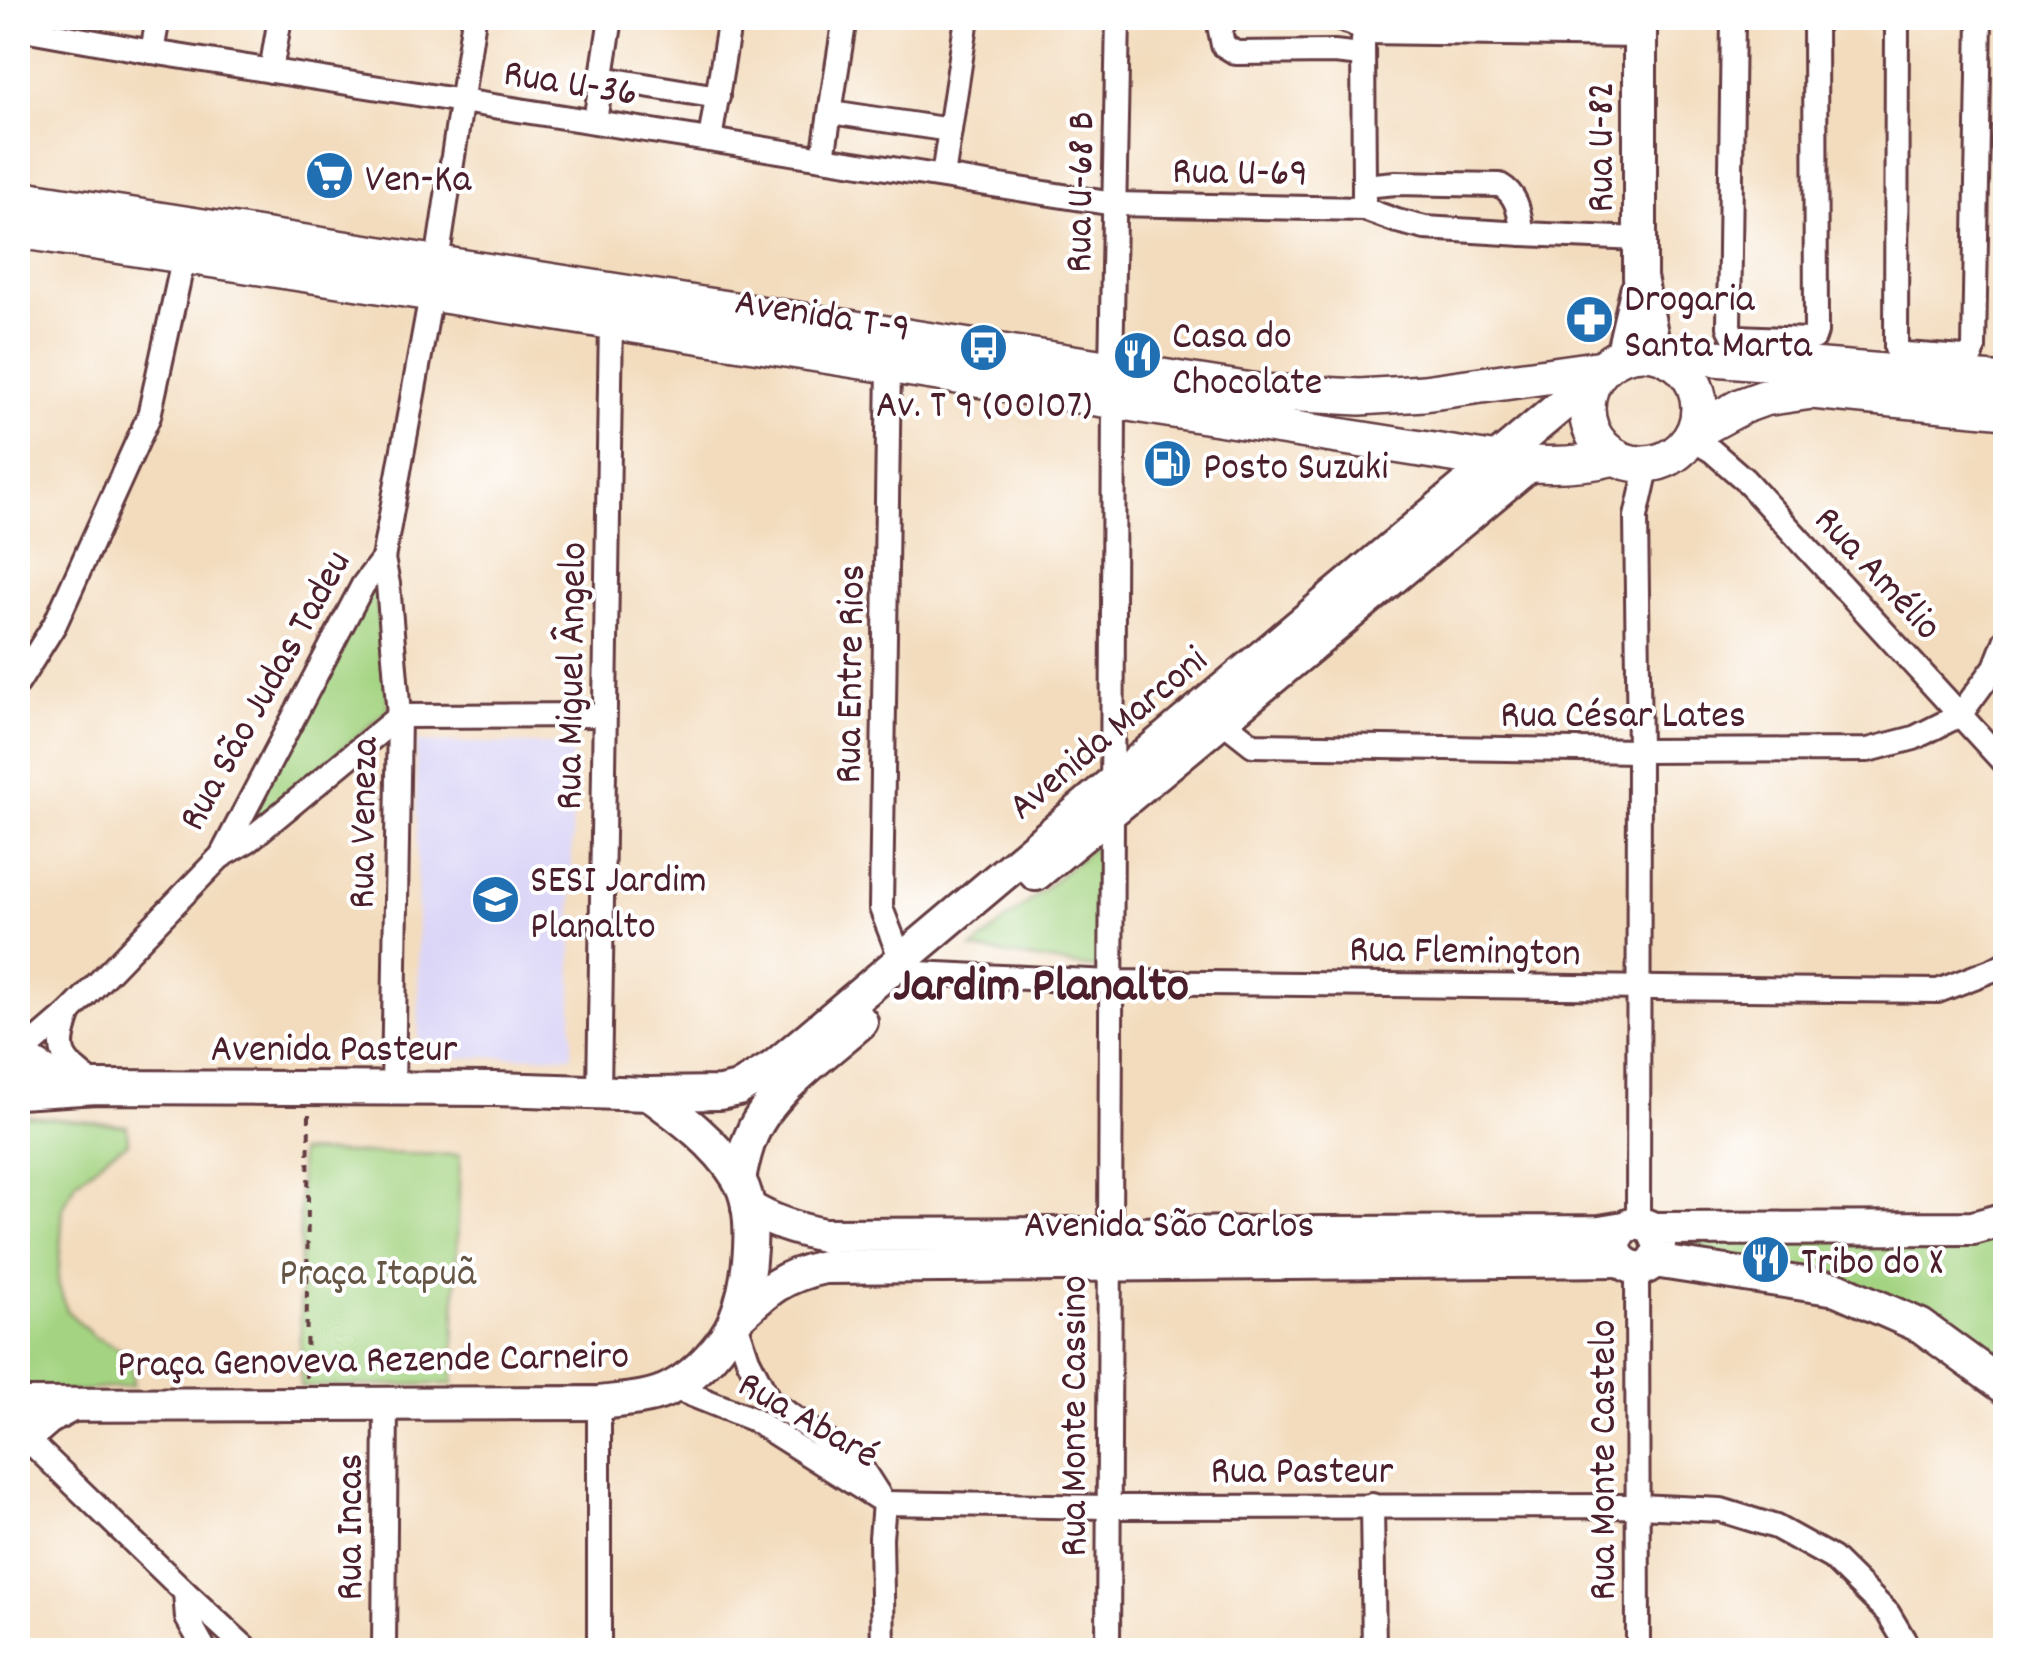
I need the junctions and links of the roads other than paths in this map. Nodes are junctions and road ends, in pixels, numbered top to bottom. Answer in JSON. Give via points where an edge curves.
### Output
{"nodes":[{"id":1,"x":158,"y":18,"type":"edge"},
{"id":2,"x":280,"y":18,"type":"edge"},
{"id":3,"x":474,"y":18,"type":"edge"},
{"id":4,"x":611,"y":18,"type":"edge"},
{"id":5,"x":730,"y":18,"type":"edge"},
{"id":6,"x":845,"y":18,"type":"edge"},
{"id":7,"x":967,"y":18,"type":"edge"},
{"id":8,"x":1118,"y":18,"type":"edge"},
{"id":9,"x":1231,"y":18,"type":"edge"},
{"id":10,"x":1336,"y":18,"type":"edge"},
{"id":11,"x":1733,"y":18,"type":"edge"},
{"id":12,"x":1815,"y":18,"type":"edge"},
{"id":13,"x":1897,"y":18,"type":"edge"},
{"id":14,"x":1980,"y":18,"type":"edge"},
{"id":15,"x":1532,"y":26,"type":"edge"},
{"id":16,"x":1640,"y":27,"type":"edge"},
{"id":17,"x":18,"y":28,"type":"edge"},
{"id":18,"x":1363,"y":44,"type":"junction"},
{"id":19,"x":152,"y":52,"type":"junction"},
{"id":20,"x":271,"y":71,"type":"junction"},
{"id":21,"x":602,"y":78,"type":"junction"},
{"id":22,"x":718,"y":96,"type":"junction"},
{"id":23,"x":460,"y":100,"type":"junction"},
{"id":24,"x":831,"y":112,"type":"junction"},
{"id":25,"x":595,"y":121,"type":"junction"},
{"id":26,"x":950,"y":130,"type":"junction"},
{"id":27,"x":710,"y":140,"type":"junction"},
{"id":28,"x":823,"y":158,"type":"junction"},
{"id":29,"x":943,"y":176,"type":"junction"},
{"id":30,"x":1364,"y":197,"type":"junction"},
{"id":31,"x":18,"y":198,"type":"edge"},
{"id":32,"x":1114,"y":204,"type":"junction"},
{"id":33,"x":18,"y":230,"type":"edge"},
{"id":34,"x":1523,"y":234,"type":"junction"},
{"id":35,"x":1640,"y":239,"type":"junction"},
{"id":36,"x":184,"y":256,"type":"junction"},
{"id":37,"x":434,"y":278,"type":"junction"},
{"id":38,"x":611,"y":321,"type":"junction"},
{"id":39,"x":1629,"y":363,"type":"junction"},
{"id":40,"x":888,"y":365,"type":"junction"},
{"id":41,"x":2006,"y":382,"type":"edge"},
{"id":42,"x":1112,"y":384,"type":"junction"},
{"id":43,"x":2006,"y":410,"type":"edge"},
{"id":44,"x":1692,"y":435,"type":"junction"},
{"id":45,"x":1628,"y":461,"type":"junction"},
{"id":46,"x":1513,"y":463,"type":"junction"},
{"id":47,"x":383,"y":560,"type":"junction"},
{"id":48,"x":2006,"y":639,"type":"edge"},
{"id":49,"x":18,"y":683,"type":"edge"},
{"id":50,"x":1213,"y":713,"type":"junction"},
{"id":51,"x":1960,"y":714,"type":"junction"},
{"id":52,"x":604,"y":715,"type":"junction"},
{"id":53,"x":399,"y":716,"type":"junction"},
{"id":54,"x":1639,"y":750,"type":"junction"},
{"id":55,"x":2006,"y":765,"type":"edge"},
{"id":56,"x":1112,"y":797,"type":"junction"},
{"id":57,"x":220,"y":856,"type":"junction"},
{"id":58,"x":2006,"y":963,"type":"edge"},
{"id":59,"x":909,"y":966,"type":"junction"},
{"id":60,"x":1111,"y":982,"type":"junction"},
{"id":61,"x":1638,"y":988,"type":"junction"},
{"id":62,"x":70,"y":1012,"type":"junction"},
{"id":63,"x":18,"y":1057,"type":"edge"},
{"id":64,"x":783,"y":1075,"type":"junction"},
{"id":65,"x":89,"y":1087,"type":"junction"},
{"id":66,"x":392,"y":1089,"type":"junction"},
{"id":67,"x":18,"y":1092,"type":"edge"},
{"id":68,"x":599,"y":1092,"type":"junction"},
{"id":69,"x":649,"y":1094,"type":"junction"},
{"id":70,"x":744,"y":1193,"type":"junction"},
{"id":71,"x":2006,"y":1219,"type":"edge"},
{"id":72,"x":1638,"y":1245,"type":"junction"},
{"id":73,"x":1109,"y":1250,"type":"junction"},
{"id":74,"x":824,"y":1251,"type":"junction"},
{"id":75,"x":735,"y":1320,"type":"junction"},
{"id":76,"x":672,"y":1388,"type":"junction"},
{"id":77,"x":2006,"y":1388,"type":"edge"},
{"id":78,"x":769,"y":1400,"type":"junction"},
{"id":79,"x":599,"y":1402,"type":"junction"},
{"id":80,"x":386,"y":1404,"type":"junction"},
{"id":81,"x":752,"y":1419,"type":"junction"},
{"id":82,"x":20,"y":1429,"type":"edge"},
{"id":83,"x":884,"y":1503,"type":"junction"},
{"id":84,"x":1372,"y":1505,"type":"junction"},
{"id":85,"x":1638,"y":1506,"type":"junction"},
{"id":86,"x":1108,"y":1507,"type":"junction"},
{"id":87,"x":184,"y":1592,"type":"junction"},
{"id":88,"x":205,"y":1650,"type":"edge"},
{"id":89,"x":248,"y":1650,"type":"edge"},
{"id":90,"x":384,"y":1650,"type":"edge"},
{"id":91,"x":600,"y":1650,"type":"edge"},
{"id":92,"x":882,"y":1650,"type":"edge"},
{"id":93,"x":1108,"y":1650,"type":"edge"},
{"id":94,"x":1374,"y":1650,"type":"edge"},
{"id":95,"x":1638,"y":1650,"type":"edge"},
{"id":96,"x":1910,"y":1650,"type":"edge"}],
"edges":[{"from":1,"to":19,"type":"street"},
{"from":2,"to":20,"type":"street"},
{"from":3,"to":23,"type":"street","name":"Rua São Judas Tadeu"},
{"from":4,"to":21,"type":"street"},
{"from":5,"to":22,"type":"street"},
{"from":6,"to":24,"type":"street"},
{"from":7,"to":26,"type":"street"},
{"from":8,"to":32,"type":"street","name":"Rua U-68 B"},
{"from":9,"to":18,"type":"street","via":[[1220,30],[1223,45],[1236,52],[1334,52]]},
{"from":10,"to":18,"type":"street","via":[[1354,24]]},
{"from":11,"to":12,"type":"street","via":[[1729,327],[1738,337],[1807,340],[1816,332]]},
{"from":13,"to":14,"type":"street","via":[[1896,348],[1965,358],[1974,348]]},
{"from":15,"to":16,"type":"street"},
{"from":15,"to":18,"type":"street"},
{"from":16,"to":35,"type":"main road","name":"Rua U-82"},
{"from":17,"to":19,"type":"street","name":"Rua U-36"},
{"from":18,"to":30,"type":"street"},
{"from":19,"to":20,"type":"street","name":"Rua U-36"},
{"from":20,"to":23,"type":"street","name":"Rua U-36"},
{"from":21,"to":22,"type":"street","name":"Rua U-36"},
{"from":21,"to":25,"type":"street"},
{"from":22,"to":27,"type":"street"},
{"from":23,"to":25,"type":"street","name":"Rua U-36"},
{"from":23,"to":37,"type":"street","name":"Rua São Judas Tadeu"},
{"from":24,"to":26,"type":"street"},
{"from":24,"to":28,"type":"street"},
{"from":25,"to":27,"type":"street","name":"Rua U-36"},
{"from":26,"to":29,"type":"street"},
{"from":27,"to":28,"type":"street","name":"Rua U-36"},
{"from":28,"to":29,"type":"street","name":"Rua U-36"},
{"from":29,"to":32,"type":"street","name":"Rua U-36"},
{"from":30,"to":32,"type":"street","name":"Rua U-69"},
{"from":30,"to":34,"type":"street","name":"Rua U-69","via":[[1397,221],[1425,228]]},
{"from":30,"to":34,"type":"street","name":"Rua U-69","via":[[1396,183],[1500,184],[1517,202]]},
{"from":31,"to":37,"type":"main road","name":"Avenida T-9"},
{"from":32,"to":42,"type":"street","name":"Rua U-68 B"},
{"from":33,"to":36,"type":"main road","name":"Avenida T-9"},
{"from":34,"to":35,"type":"street","name":"Rua U-69"},
{"from":35,"to":39,"type":"main road","name":"Rua U-82"},
{"from":36,"to":37,"type":"main road","name":"Avenida T-9"},
{"from":36,"to":49,"type":"street","via":[[149,416],[56,624]]},
{"from":37,"to":38,"type":"main road","name":"Avenida T-9"},
{"from":37,"to":42,"type":"main road","name":"Avenida T-9"},
{"from":37,"to":47,"type":"street","name":"Rua São Judas Tadeu"},
{"from":38,"to":40,"type":"main road","name":"Avenida T-9"},
{"from":38,"to":52,"type":"street","name":"Rua Miguel Ângelo"},
{"from":39,"to":41,"type":"main road","name":"Avenida T-9","via":[[1702,357]]},
{"from":39,"to":42,"type":"main road","name":"Avenida T-9","via":[[1484,386],[1360,396]]},
{"from":39,"to":44,"type":"main road","via":[[1682,368],[1699,405]]},
{"from":39,"to":45,"type":"main road","via":[[1589,391],[1586,406],[1603,448]]},
{"from":39,"to":46,"type":"main road","name":"Avenida Marconi"},
{"from":40,"to":42,"type":"main road","name":"Avenida T-9"},
{"from":40,"to":59,"type":"street","name":"Rua Entre Rios","via":[[881,908]]},
{"from":42,"to":46,"type":"main road","name":"Avenida T-9"},
{"from":42,"to":56,"type":"street","name":"Rua Monte Cassino"},
{"from":43,"to":44,"type":"main road","via":[[1812,391],[1753,402]]},
{"from":44,"to":45,"type":"main road","via":[[1672,456]]},
{"from":44,"to":51,"type":"street","name":"Rua Amélio","via":[[1744,480]]},
{"from":45,"to":46,"type":"main road","name":"Avenida T-9"},
{"from":45,"to":54,"type":"street","name":"Rua Monte Castelo","via":[[1636,517]]},
{"from":46,"to":50,"type":"main road","name":"Avenida Marconi"},
{"from":47,"to":53,"type":"street","name":"Rua Veneza"},
{"from":47,"to":57,"type":"street","name":"Rua São Judas Tadeu","via":[[362,585]]},
{"from":48,"to":51,"type":"street","name":"Rua César Lates","via":[[1995,667]]},
{"from":50,"to":54,"type":"street","name":"Rua César Lates","via":[[1252,745]]},
{"from":50,"to":56,"type":"main road","name":"Avenida Marconi"},
{"from":51,"to":54,"type":"street","name":"Rua César Lates","via":[[1914,738],[1868,750]]},
{"from":51,"to":55,"type":"street","name":"Rua Amélio"},
{"from":52,"to":53,"type":"street"},
{"from":52,"to":68,"type":"street","name":"Rua Miguel Ângelo"},
{"from":53,"to":57,"type":"street","via":[[249,840]]},
{"from":53,"to":66,"type":"street","name":"Rua Veneza"},
{"from":54,"to":61,"type":"street","name":"Rua Monte Castelo"},
{"from":56,"to":59,"type":"main road","name":"Avenida Marconi"},
{"from":56,"to":60,"type":"street","name":"Rua Monte Cassino"},
{"from":57,"to":62,"type":"street","name":"Rua São Judas Tadeu"},
{"from":58,"to":61,"type":"street","name":"Rua Flemington","via":[[1938,992]]},
{"from":59,"to":60,"type":"street","name":"Rua Flemington"},
{"from":59,"to":64,"type":"main road","name":"Avenida Marconi"},
{"from":60,"to":61,"type":"street","name":"Rua Flemington"},
{"from":60,"to":73,"type":"street","name":"Rua Monte Cassino"},
{"from":61,"to":72,"type":"street","name":"Rua Monte Castelo"},
{"from":62,"to":63,"type":"street","name":"Rua São Judas Tadeu"},
{"from":62,"to":65,"type":"street","via":[[62,1055]]},
{"from":63,"to":65,"type":"main road"},
{"from":64,"to":69,"type":"main road","name":"Avenida Marconi","via":[[720,1093]]},
{"from":64,"to":70,"type":"main road","name":"Avenida Marconi","via":[[752,1132]]},
{"from":65,"to":66,"type":"main road","name":"Avenida Pasteur"},
{"from":65,"to":67,"type":"main road","name":"Avenida Pasteur"},
{"from":66,"to":68,"type":"main road","name":"Avenida Pasteur"},
{"from":68,"to":69,"type":"main road","name":"Avenida Pasteur"},
{"from":69,"to":70,"type":"main road","via":[[710,1144]]},
{"from":70,"to":74,"type":"main road","name":"Avenida São Carlos","via":[[768,1220]]},
{"from":70,"to":75,"type":"main road","name":"Praça Genoveva Rezende Carneiro","via":[[748,1265]]},
{"from":71,"to":72,"type":"main road","name":"Avenida São Carlos","via":[[1973,1228]]},
{"from":72,"to":73,"type":"main road","name":"Avenida São Carlos"},
{"from":72,"to":77,"type":"main road","name":"Avenida São Carlos","via":[[1837,1289],[1921,1326]]},
{"from":72,"to":85,"type":"street","name":"Rua Monte Castelo"},
{"from":73,"to":74,"type":"main road","name":"Avenida São Carlos"},
{"from":73,"to":86,"type":"street","name":"Rua Monte Cassino"},
{"from":74,"to":75,"type":"main road","name":"Avenida São Carlos"},
{"from":75,"to":76,"type":"main road","name":"Praça Genoveva Rezende Carneiro","via":[[709,1357]]},
{"from":75,"to":78,"type":"street"},
{"from":76,"to":79,"type":"main road","name":"Praça Genoveva Rezende Carneiro"},
{"from":76,"to":81,"type":"street","name":"Rua Abaré"},
{"from":78,"to":81,"type":"street"},
{"from":78,"to":83,"type":"street","via":[[859,1464]]},
{"from":79,"to":80,"type":"main road","name":"Praça Genoveva Rezende Carneiro"},
{"from":79,"to":91,"type":"street"},
{"from":80,"to":82,"type":"main road","name":"Praça Genoveva Rezende Carneiro","via":[[72,1405]]},
{"from":80,"to":90,"type":"street","name":"Rua Incas"},
{"from":81,"to":83,"type":"street","name":"Rua Abaré"},
{"from":82,"to":87,"type":"street"},
{"from":83,"to":86,"type":"street","name":"Rua Pasteur"},
{"from":83,"to":92,"type":"street","name":"Rua Abaré"},
{"from":84,"to":85,"type":"street","name":"Rua Pasteur"},
{"from":84,"to":86,"type":"street","name":"Rua Pasteur"},
{"from":84,"to":94,"type":"street"},
{"from":85,"to":95,"type":"street","name":"Rua Monte Castelo"},
{"from":85,"to":96,"type":"street","name":"Rua Pasteur","via":[[1721,1510],[1776,1527],[1832,1558],[1888,1613]]},
{"from":86,"to":93,"type":"street","name":"Rua Monte Cassino"},
{"from":87,"to":88,"type":"street","via":[[187,1618]]},
{"from":87,"to":89,"type":"street"}]}
